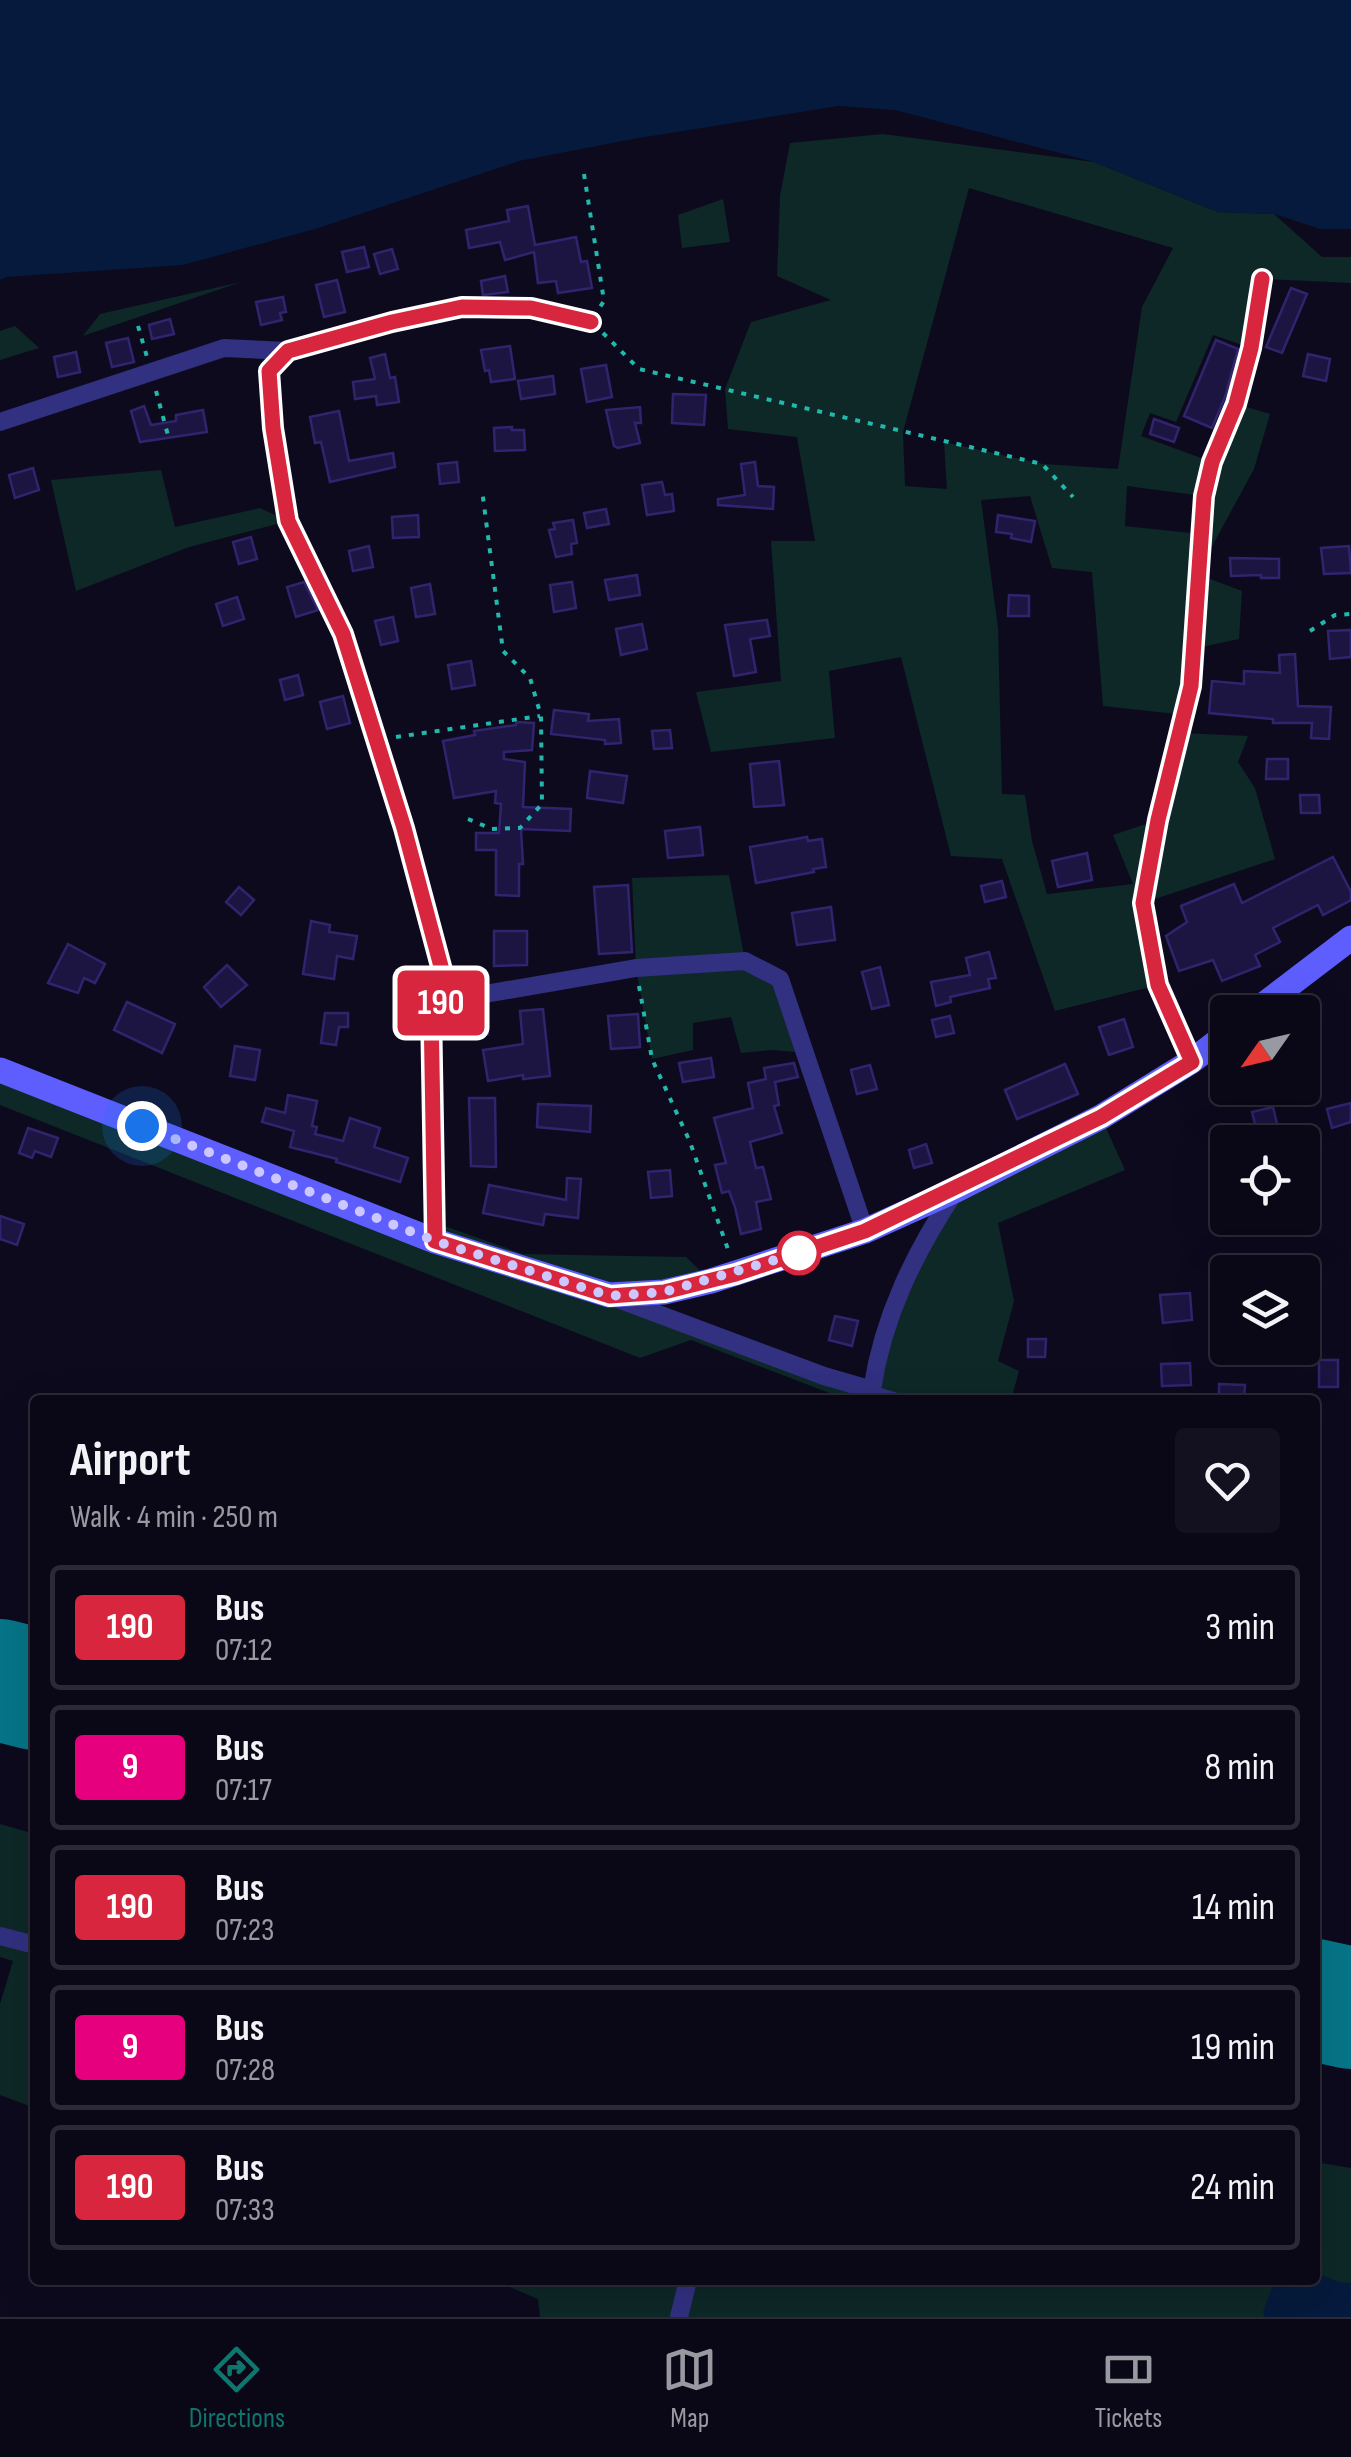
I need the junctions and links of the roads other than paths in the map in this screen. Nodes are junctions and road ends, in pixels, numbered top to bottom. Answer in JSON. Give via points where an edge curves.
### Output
{"nodes":[{"id":1,"x":1262,"y":279,"type":"dead end"},
{"id":2,"x":591,"y":322,"type":"road end"},
{"id":3,"x":288,"y":351,"type":"junction"},
{"id":4,"x":0,"y":422,"type":"edge"},
{"id":5,"x":1351,"y":938,"type":"edge"},
{"id":6,"x":1276,"y":995,"type":"edge"},
{"id":7,"x":450,"y":1000,"type":"junction"},
{"id":8,"x":1210,"y":1048,"type":"edge"},
{"id":9,"x":1192,"y":1062,"type":"junction"},
{"id":10,"x":0,"y":1070,"type":"edge"},
{"id":11,"x":956,"y":1190,"type":"junction"},
{"id":12,"x":865,"y":1231,"type":"junction"},
{"id":13,"x":435,"y":1241,"type":"junction"},
{"id":14,"x":610,"y":1296,"type":"junction"},
{"id":15,"x":872,"y":1390,"type":"junction"},
{"id":16,"x":889,"y":1395,"type":"edge"},
{"id":17,"x":0,"y":1936,"type":"edge"},
{"id":18,"x":30,"y":1944,"type":"edge"},
{"id":19,"x":687,"y":2285,"type":"edge"},
{"id":20,"x":679,"y":2317,"type":"edge"}],
"edges":[{"from":1,"to":9,"type":"street","via":[[1251,348],[1204,496],[1191,686],[1143,903],[1158,985]]},
{"from":2,"to":3,"type":"street","via":[[531,308],[462,307]]},
{"from":3,"to":4,"type":"street","via":[[224,348]]},
{"from":3,"to":7,"type":"street","via":[[269,371],[288,521],[343,634]]},
{"from":5,"to":6,"type":"main road"},
{"from":7,"to":12,"type":"street","via":[[636,968],[745,961],[780,979]]},
{"from":7,"to":13,"type":"street","via":[[431,1008]]},
{"from":8,"to":9,"type":"main road"},
{"from":9,"to":11,"type":"main road"},
{"from":10,"to":13,"type":"main road"},
{"from":11,"to":12,"type":"main road"},
{"from":11,"to":15,"type":"street","via":[[919,1246],[878,1350]]},
{"from":12,"to":14,"type":"main road","via":[[736,1274],[664,1292]]},
{"from":13,"to":14,"type":"main road"},
{"from":14,"to":15,"type":"street"},
{"from":15,"to":16,"type":"lane"},
{"from":17,"to":18,"type":"street"},
{"from":19,"to":20,"type":"street"}]}
